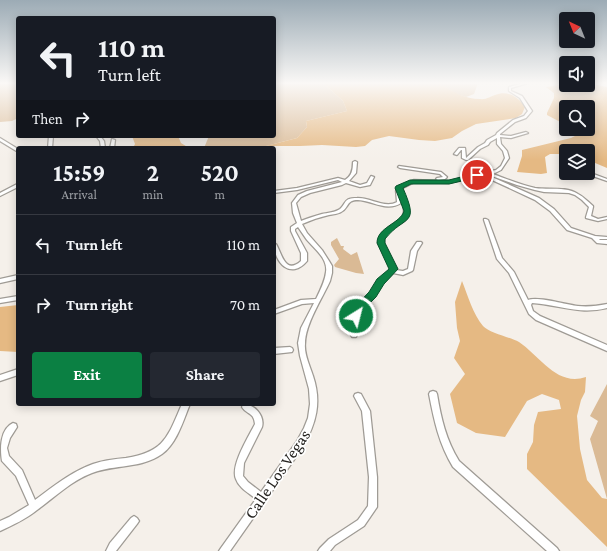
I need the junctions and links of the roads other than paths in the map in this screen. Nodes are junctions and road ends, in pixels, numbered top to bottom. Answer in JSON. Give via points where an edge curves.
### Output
{"nodes":[{"id":1,"x":529,"y":109,"type":"edge"},
{"id":2,"x":526,"y":133,"type":"dead end"},
{"id":3,"x":498,"y":136,"type":"junction"},
{"id":4,"x":0,"y":138,"type":"edge"},
{"id":5,"x":113,"y":140,"type":"dead end"},
{"id":6,"x":112,"y":146,"type":"edge"},
{"id":7,"x":16,"y":150,"type":"edge"},
{"id":8,"x":456,"y":154,"type":"dead end"},
{"id":9,"x":355,"y":162,"type":"dead end"},
{"id":10,"x":400,"y":166,"type":"dead end"},
{"id":11,"x":489,"y":174,"type":"junction"},
{"id":12,"x":477,"y":175,"type":"junction"},
{"id":13,"x":595,"y":176,"type":"edge"},
{"id":14,"x":372,"y":177,"type":"dead end"},
{"id":15,"x":607,"y":180,"type":"edge"},
{"id":16,"x":347,"y":181,"type":"junction"},
{"id":17,"x":418,"y":181,"type":"junction"},
{"id":18,"x":16,"y":187,"type":"edge"},
{"id":19,"x":399,"y":188,"type":"junction"},
{"id":20,"x":276,"y":192,"type":"edge"},
{"id":21,"x":2,"y":194,"type":"edge"},
{"id":22,"x":607,"y":218,"type":"edge"},
{"id":23,"x":486,"y":220,"type":"dead end"},
{"id":24,"x":300,"y":224,"type":"junction"},
{"id":25,"x":594,"y":237,"type":"junction"},
{"id":26,"x":607,"y":238,"type":"edge"},
{"id":27,"x":607,"y":242,"type":"edge"},
{"id":28,"x":419,"y":243,"type":"dead end"},
{"id":29,"x":276,"y":249,"type":"edge"},
{"id":30,"x":393,"y":271,"type":"junction"},
{"id":31,"x":16,"y":277,"type":"edge"},
{"id":32,"x":0,"y":281,"type":"edge"},
{"id":33,"x":16,"y":298,"type":"edge"},
{"id":34,"x":0,"y":301,"type":"edge"},
{"id":35,"x":316,"y":301,"type":"junction"},
{"id":36,"x":527,"y":305,"type":"junction"},
{"id":37,"x":607,"y":306,"type":"edge"},
{"id":38,"x":276,"y":311,"type":"edge"},
{"id":39,"x":354,"y":335,"type":"dead end"},
{"id":40,"x":607,"y":348,"type":"edge"},
{"id":41,"x":290,"y":350,"type":"dead end"},
{"id":42,"x":276,"y":351,"type":"edge"},
{"id":43,"x":16,"y":373,"type":"edge"},
{"id":44,"x":0,"y":378,"type":"edge"},
{"id":45,"x":433,"y":394,"type":"dead end"},
{"id":46,"x":358,"y":396,"type":"dead end"},
{"id":47,"x":185,"y":406,"type":"edge"},
{"id":48,"x":246,"y":407,"type":"dead end"},
{"id":49,"x":13,"y":427,"type":"dead end"},
{"id":50,"x":262,"y":498,"type":"junction"},
{"id":51,"x":34,"y":507,"type":"junction"},
{"id":52,"x":134,"y":520,"type":"dead end"},
{"id":53,"x":0,"y":526,"type":"edge"},
{"id":54,"x":111,"y":551,"type":"edge"},
{"id":55,"x":224,"y":551,"type":"edge"},
{"id":56,"x":323,"y":551,"type":"edge"},
{"id":57,"x":554,"y":551,"type":"edge"}],
"edges":[{"from":1,"to":3,"type":"street","via":[[530,111],[525,117],[514,121]]},
{"from":2,"to":3,"type":"street","via":[[512,137]]},
{"from":3,"to":8,"type":"street","via":[[489,140],[466,159],[464,149],[460,149]]},
{"from":3,"to":11,"type":"street","via":[[499,144],[507,158],[501,169]]},
{"from":4,"to":7,"type":"street"},
{"from":5,"to":6,"type":"street"},
{"from":9,"to":16,"type":"street","via":[[354,176]]},
{"from":10,"to":17,"type":"street","via":[[441,173],[445,177]]},
{"from":11,"to":12,"type":"street"},
{"from":11,"to":22,"type":"street","via":[[534,189],[574,192],[591,207],[588,217],[598,220]]},
{"from":12,"to":17,"type":"street","via":[[449,182]]},
{"from":12,"to":25,"type":"street","via":[[500,181],[525,192],[552,210],[568,229]]},
{"from":13,"to":15,"type":"street"},
{"from":14,"to":16,"type":"street","via":[[369,184],[363,186]]},
{"from":16,"to":20,"type":"street","via":[[333,179]]},
{"from":16,"to":24,"type":"street","via":[[304,194],[296,200],[294,206]]},
{"from":17,"to":19,"type":"street"},
{"from":18,"to":21,"type":"street"},
{"from":19,"to":24,"type":"street","via":[[399,202],[396,205],[389,206],[366,199],[351,200],[340,212]]},
{"from":19,"to":30,"type":"street","via":[[408,211],[403,220],[388,230],[381,239],[394,267]]},
{"from":23,"to":36,"type":"street","via":[[500,259],[511,272]]},
{"from":24,"to":29,"type":"street","via":[[293,228],[293,231],[304,253],[301,265],[291,268],[283,265]]},
{"from":24,"to":35,"type":"street","name":"Calle Los Vegas","via":[[329,266],[326,285]]},
{"from":25,"to":26,"type":"street"},
{"from":25,"to":27,"type":"street","via":[[599,242]]},
{"from":28,"to":30,"type":"street","via":[[414,251],[410,270],[403,273]]},
{"from":30,"to":39,"type":"street","via":[[357,311]]},
{"from":31,"to":32,"type":"street"},
{"from":33,"to":34,"type":"street"},
{"from":35,"to":38,"type":"street","via":[[301,302]]},
{"from":35,"to":50,"type":"street","name":"Calle Los Vegas","via":[[302,336],[303,358],[313,389],[310,426]]},
{"from":36,"to":37,"type":"street","via":[[531,301],[537,301],[593,310]]},
{"from":36,"to":40,"type":"street","via":[[538,318]]},
{"from":41,"to":42,"type":"street"},
{"from":43,"to":44,"type":"street"},
{"from":45,"to":57,"type":"street","via":[[438,424],[456,464]]},
{"from":46,"to":56,"type":"street","via":[[366,411],[372,508],[361,523]]},
{"from":47,"to":51,"type":"street","via":[[170,440],[160,451],[149,457],[92,468],[79,474]]},
{"from":48,"to":50,"type":"street","via":[[256,413],[259,424],[240,462],[239,477]]},
{"from":49,"to":51,"type":"street","via":[[6,436],[3,448],[5,458],[19,473]]},
{"from":50,"to":55,"type":"street","name":"Calle Los Vegas"},
{"from":51,"to":53,"type":"street"},
{"from":52,"to":54,"type":"street"}]}
